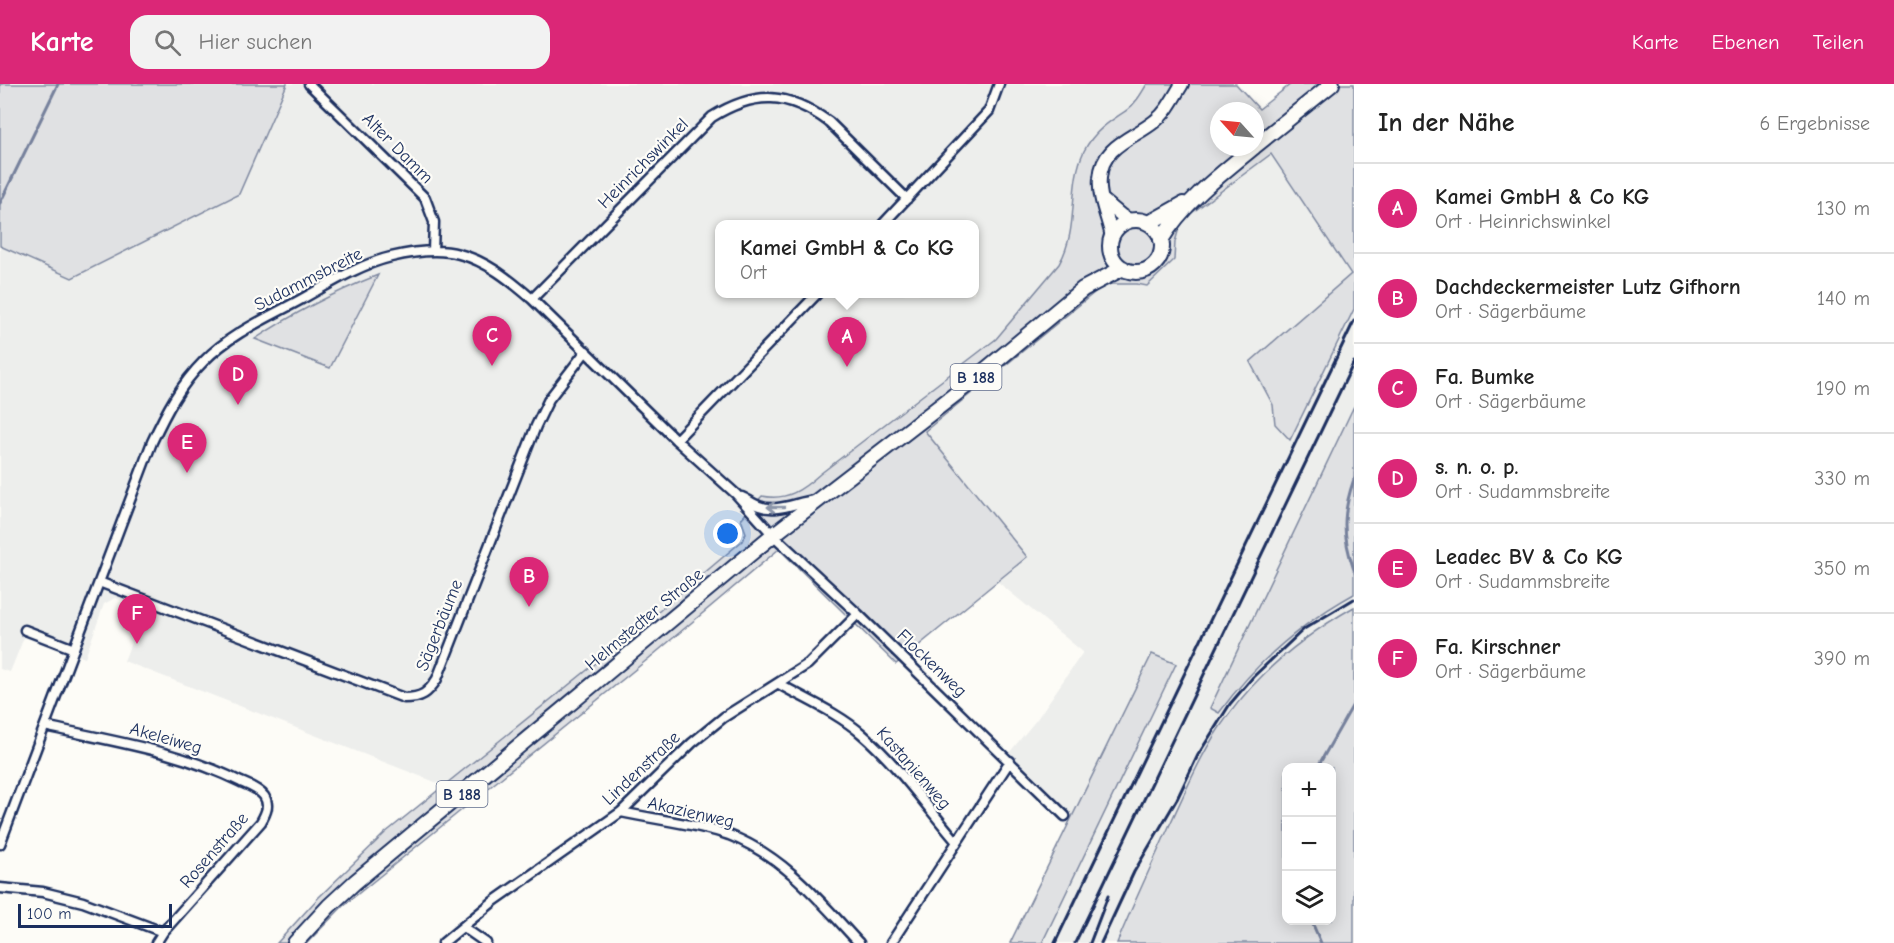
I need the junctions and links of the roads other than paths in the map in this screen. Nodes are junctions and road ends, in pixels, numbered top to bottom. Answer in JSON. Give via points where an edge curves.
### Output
{"nodes":[{"id":1,"x":309,"y":84,"type":"edge"},
{"id":2,"x":999,"y":84,"type":"edge"},
{"id":3,"x":1182,"y":84,"type":"edge"},
{"id":4,"x":1332,"y":84,"type":"edge"},
{"id":5,"x":1264,"y":140,"type":"edge"},
{"id":6,"x":1244,"y":156,"type":"edge"},
{"id":7,"x":1200,"y":194,"type":"junction"},
{"id":8,"x":907,"y":199,"type":"junction"},
{"id":9,"x":1102,"y":199,"type":"junction"},
{"id":10,"x":888,"y":220,"type":"edge"},
{"id":11,"x":1131,"y":221,"type":"junction"},
{"id":12,"x":1149,"y":223,"type":"junction"},
{"id":13,"x":1161,"y":240,"type":"junction"},
{"id":14,"x":1112,"y":243,"type":"junction"},
{"id":15,"x":433,"y":251,"type":"junction"},
{"id":16,"x":1123,"y":268,"type":"junction"},
{"id":17,"x":1083,"y":289,"type":"junction"},
{"id":18,"x":813,"y":298,"type":"edge"},
{"id":19,"x":532,"y":299,"type":"junction"},
{"id":20,"x":586,"y":351,"type":"junction"},
{"id":21,"x":676,"y":440,"type":"junction"},
{"id":22,"x":736,"y":494,"type":"junction"},
{"id":23,"x":818,"y":499,"type":"junction"},
{"id":24,"x":773,"y":535,"type":"junction"},
{"id":25,"x":99,"y":582,"type":"junction"},
{"id":26,"x":858,"y":614,"type":"junction"},
{"id":27,"x":25,"y":630,"type":"dead end"},
{"id":28,"x":74,"y":650,"type":"junction"},
{"id":29,"x":778,"y":684,"type":"junction"},
{"id":30,"x":45,"y":726,"type":"junction"},
{"id":31,"x":1010,"y":761,"type":"junction"},
{"id":32,"x":267,"y":803,"type":"joint"},
{"id":33,"x":621,"y":812,"type":"junction"},
{"id":34,"x":1065,"y":816,"type":"dead end"},
{"id":35,"x":957,"y":842,"type":"junction"},
{"id":36,"x":0,"y":844,"type":"edge"},
{"id":37,"x":0,"y":888,"type":"edge"},
{"id":38,"x":463,"y":927,"type":"junction"},
{"id":39,"x":163,"y":933,"type":"junction"},
{"id":40,"x":156,"y":943,"type":"edge"},
{"id":41,"x":295,"y":943,"type":"edge"},
{"id":42,"x":443,"y":943,"type":"edge"},
{"id":43,"x":486,"y":943,"type":"edge"},
{"id":44,"x":859,"y":943,"type":"edge"},
{"id":45,"x":891,"y":943,"type":"edge"}],
"edges":[{"from":1,"to":15,"type":"street","name":"Alter Damm","via":[[425,198],[434,222]]},
{"from":2,"to":8,"type":"street","via":[[989,111]]},
{"from":3,"to":9,"type":"main road","via":[[1155,122],[1120,143],[1106,157],[1100,178]]},
{"from":4,"to":5,"type":"main road"},
{"from":6,"to":7,"type":"main road"},
{"from":7,"to":12,"type":"main road"},
{"from":7,"to":13,"type":"main road"},
{"from":8,"to":10,"type":"street"},
{"from":8,"to":19,"type":"street","name":"Heinrichswinkel","via":[[815,111],[784,99],[748,100],[712,117]]},
{"from":9,"to":11,"type":"main road"},
{"from":9,"to":14,"type":"main road"},
{"from":11,"to":12,"type":"main road"},
{"from":11,"to":14,"type":"main road","via":[[1120,226]]},
{"from":12,"to":13,"type":"main road"},
{"from":13,"to":16,"type":"main road","via":[[1161,254],[1152,266],[1138,272]]},
{"from":14,"to":16,"type":"main road","via":[[1117,263]]},
{"from":14,"to":17,"type":"main road","name":"Helmstedter Straße","number":"B 188","via":[[1101,268]]},
{"from":15,"to":19,"type":"street","name":"Sudammsbreite","via":[[480,262],[508,278]]},
{"from":15,"to":25,"type":"street","name":"Sudammsbreite","via":[[389,258],[350,272],[254,324],[204,360],[170,404],[152,442]]},
{"from":16,"to":17,"type":"main road","name":"Helmstedter Straße","number":"B 188"},
{"from":17,"to":23,"type":"main road","name":"Helmstedter Straße","number":"B 188","via":[[966,386]]},
{"from":18,"to":21,"type":"street"},
{"from":19,"to":20,"type":"street","name":"Sudammsbreite"},
{"from":20,"to":21,"type":"street","name":"Sudammsbreite"},
{"from":20,"to":25,"type":"street","name":"Sägerbäume","via":[[549,399],[536,426],[437,679],[428,693],[404,698]]},
{"from":21,"to":22,"type":"street","name":"Sudammsbreite"},
{"from":23,"to":22,"type":"street","name":"Sudammsbreite","one_way":true,"via":[[778,509],[758,506]]},
{"from":22,"to":24,"type":"street","name":"Sudammsbreite"},
{"from":23,"to":24,"type":"main road","name":"Helmstedter Straße","number":"B 188"},
{"from":24,"to":26,"type":"street","name":"Flockenweg"},
{"from":24,"to":41,"type":"main road","name":"Helmstedter Straße","number":"B 188","via":[[355,882]]},
{"from":25,"to":28,"type":"street","name":"Sudammsbreite"},
{"from":26,"to":29,"type":"street","name":"Lindenstraße","via":[[808,664]]},
{"from":26,"to":31,"type":"street","name":"Flockenweg"},
{"from":27,"to":28,"type":"street"},
{"from":28,"to":30,"type":"street","name":"Sudammsbreite"},
{"from":29,"to":33,"type":"street","name":"Lindenstraße","via":[[724,717],[692,743]]},
{"from":29,"to":35,"type":"street","name":"Kastanienweg","via":[[862,734]]},
{"from":30,"to":32,"type":"street","name":"Akeleiweg","via":[[143,746],[200,764],[255,789]]},
{"from":30,"to":36,"type":"street","name":"Sudammsbreite"},
{"from":31,"to":34,"type":"street","name":"Flockenweg"},
{"from":31,"to":35,"type":"street"},
{"from":32,"to":39,"type":"street","name":"Rosenstraße","via":[[267,811],[252,834]]},
{"from":33,"to":38,"type":"street","name":"Lindenstraße"},
{"from":33,"to":44,"type":"street","name":"Akazienweg","via":[[729,835],[759,851],[800,879]]},
{"from":35,"to":45,"type":"street"},
{"from":37,"to":39,"type":"street","via":[[43,892],[83,902]]},
{"from":38,"to":42,"type":"street","name":"Lindenstraße"},
{"from":38,"to":43,"type":"street"},
{"from":39,"to":40,"type":"street","name":"Rosenstraße"}]}
